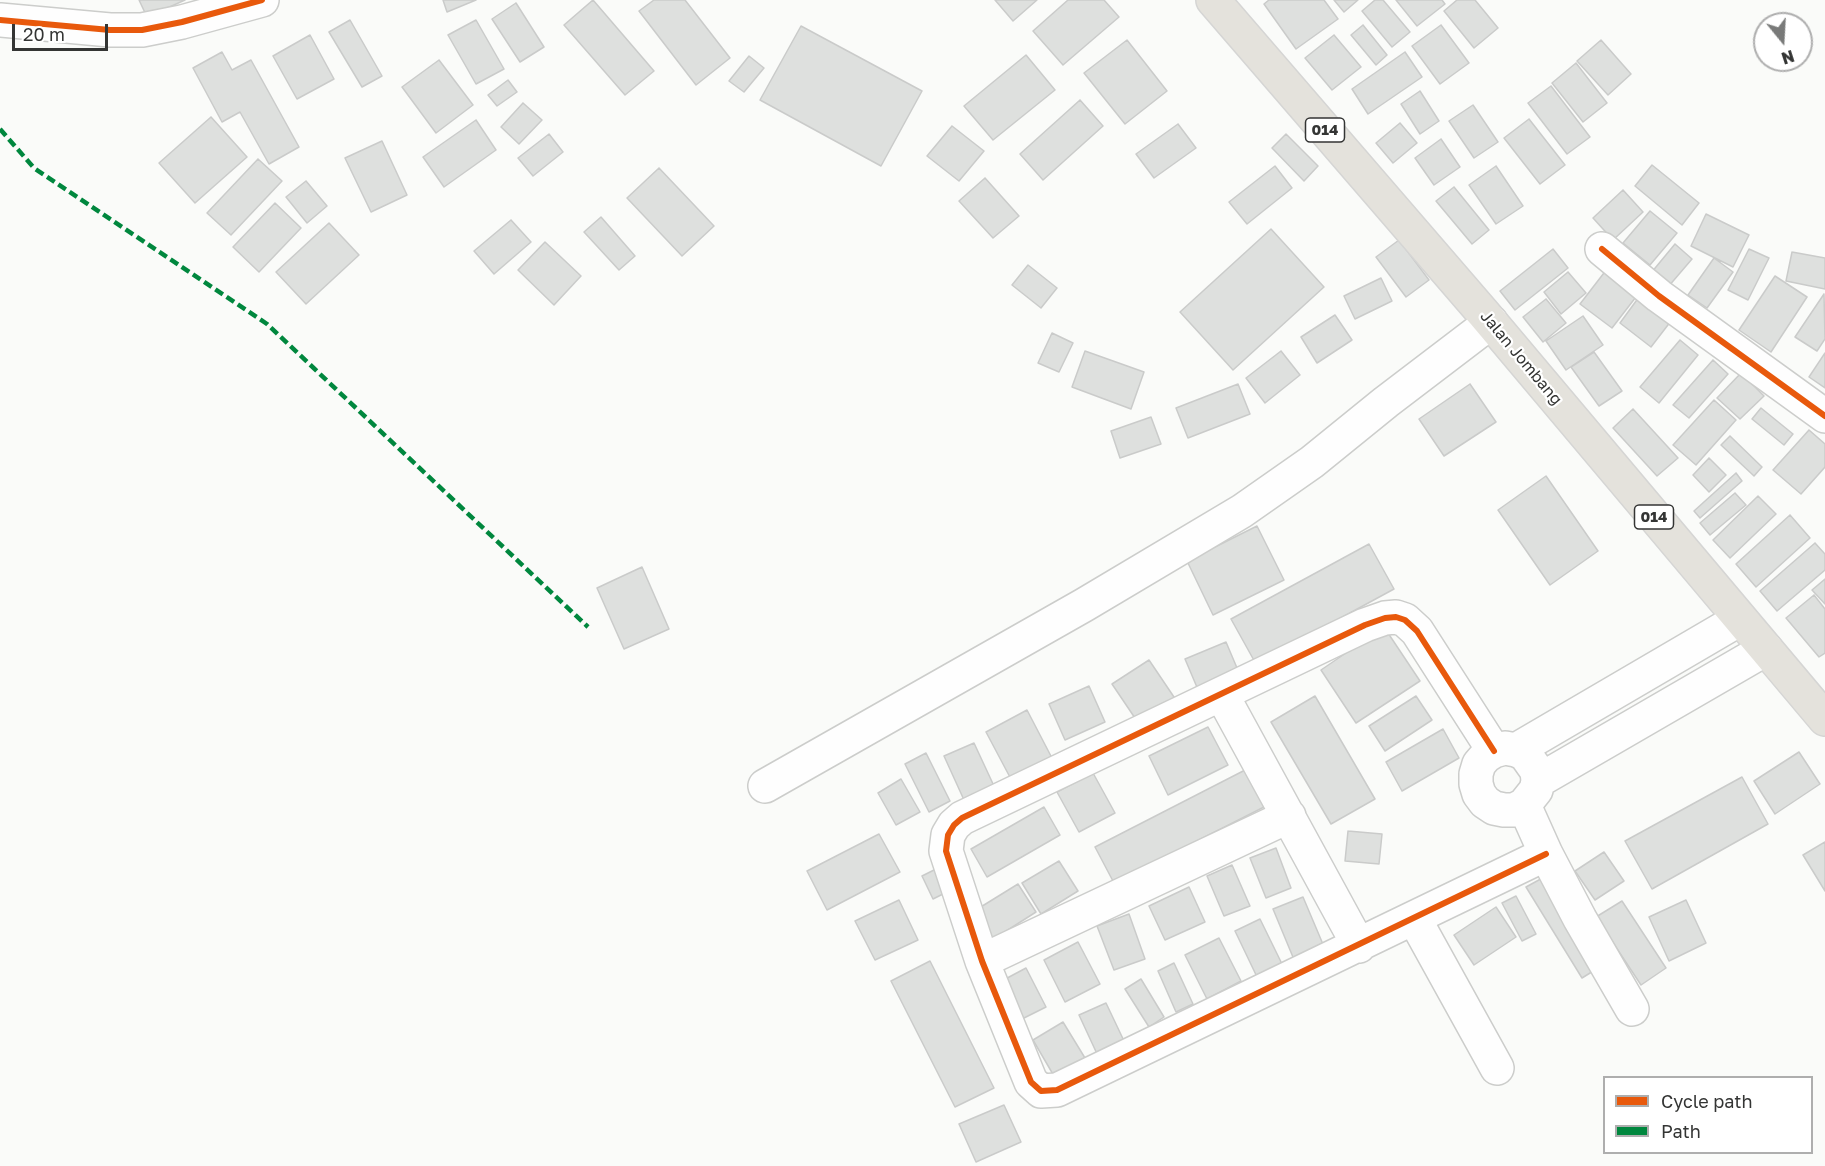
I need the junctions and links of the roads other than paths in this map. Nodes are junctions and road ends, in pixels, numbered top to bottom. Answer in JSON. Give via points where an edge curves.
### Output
{"nodes":[{"id":1,"x":262,"y":0,"type":"edge"},
{"id":2,"x":1213,"y":0,"type":"edge"},
{"id":3,"x":0,"y":20,"type":"edge"},
{"id":4,"x":1602,"y":249,"type":"dead end"},
{"id":5,"x":1488,"y":318,"type":"junction"},
{"id":6,"x":1825,"y":416,"type":"edge"},
{"id":7,"x":1740,"y":619,"type":"junction"},
{"id":8,"x":1766,"y":649,"type":"junction"},
{"id":9,"x":1222,"y":695,"type":"junction"},
{"id":10,"x":1825,"y":719,"type":"edge"},
{"id":11,"x":1505,"y":750,"type":"junction"},
{"id":12,"x":765,"y":786,"type":"dead end"},
{"id":13,"x":1531,"y":793,"type":"junction"},
{"id":14,"x":1289,"y":816,"type":"junction"},
{"id":15,"x":1546,"y":854,"type":"junction"},
{"id":16,"x":1414,"y":918,"type":"junction"},
{"id":17,"x":1359,"y":946,"type":"junction"},
{"id":18,"x":982,"y":961,"type":"junction"},
{"id":19,"x":1632,"y":1009,"type":"dead end"},
{"id":20,"x":1497,"y":1068,"type":"dead end"}],
"edges":[{"from":1,"to":3,"type":"street","via":[[142,30]]},
{"from":2,"to":5,"type":"main road","name":"Jalan Jombang","number":"014"},
{"from":4,"to":6,"type":"street","via":[[1659,296]]},
{"from":5,"to":7,"type":"main road","name":"Jalan Jombang","number":"014"},
{"from":5,"to":12,"type":"street","via":[[1312,462],[1242,511]]},
{"from":7,"to":8,"type":"main road","name":"Jalan Jombang","number":"014"},
{"from":7,"to":11,"type":"street"},
{"from":8,"to":10,"type":"main road","name":"Jalan Jombang","number":"014"},
{"from":8,"to":13,"type":"street"},
{"from":9,"to":11,"type":"street","via":[[1365,625],[1396,617],[1411,623]]},
{"from":9,"to":14,"type":"street"},
{"from":9,"to":18,"type":"street","via":[[954,825],[946,851]]},
{"from":11,"to":13,"type":"street","via":[[1525,754],[1532,761],[1537,771]]},
{"from":11,"to":13,"type":"street","via":[[1486,756],[1479,764],[1479,794],[1494,808],[1514,810]]},
{"from":13,"to":15,"type":"street"},
{"from":14,"to":17,"type":"street"},
{"from":14,"to":18,"type":"street"},
{"from":15,"to":16,"type":"street"},
{"from":15,"to":19,"type":"street"},
{"from":16,"to":17,"type":"street"},
{"from":16,"to":20,"type":"street"},
{"from":17,"to":18,"type":"street","via":[[1048,1092],[1032,1082]]}]}
